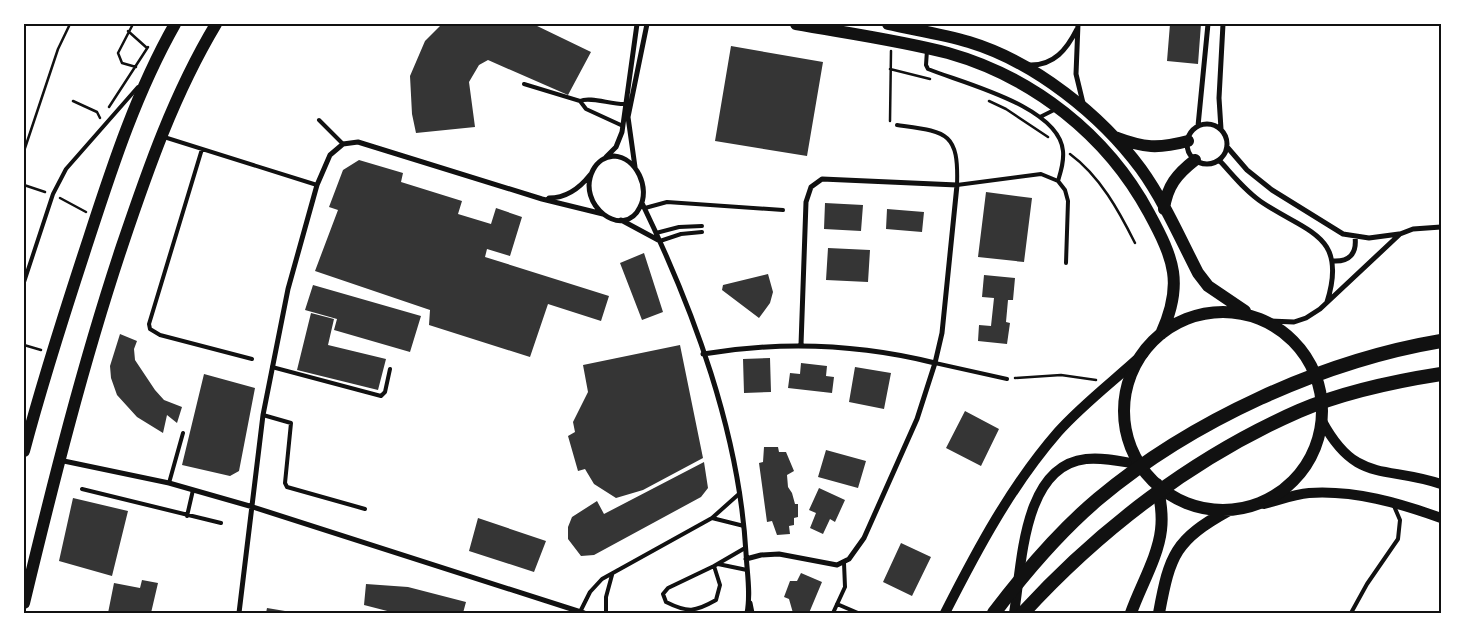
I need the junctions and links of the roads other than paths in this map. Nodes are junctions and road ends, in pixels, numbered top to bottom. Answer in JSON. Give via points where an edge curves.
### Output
{"nodes":[{"id":1,"x":175,"y":24,"type":"edge"},
{"id":2,"x":216,"y":24,"type":"edge"},
{"id":3,"x":637,"y":24,"type":"edge"},
{"id":4,"x":647,"y":24,"type":"edge"},
{"id":5,"x":796,"y":24,"type":"edge"},
{"id":6,"x":888,"y":24,"type":"edge"},
{"id":7,"x":1208,"y":24,"type":"edge"},
{"id":8,"x":1224,"y":24,"type":"edge"},
{"id":9,"x":1078,"y":25,"type":"edge"},
{"id":10,"x":927,"y":49,"type":"junction"},
{"id":11,"x":157,"y":58,"type":"junction"},
{"id":12,"x":1022,"y":65,"type":"junction"},
{"id":13,"x":524,"y":84,"type":"dead end"},
{"id":14,"x":580,"y":100,"type":"junction"},
{"id":15,"x":626,"y":104,"type":"junction"},
{"id":16,"x":1059,"y":108,"type":"junction"},
{"id":17,"x":1085,"y":109,"type":"junction"},
{"id":18,"x":1040,"y":117,"type":"junction"},
{"id":19,"x":319,"y":120,"type":"dead end"},
{"id":20,"x":897,"y":125,"type":"dead end"},
{"id":21,"x":623,"y":126,"type":"junction"},
{"id":22,"x":1198,"y":126,"type":"junction"},
{"id":23,"x":1221,"y":129,"type":"junction"},
{"id":24,"x":160,"y":136,"type":"junction"},
{"id":25,"x":1116,"y":137,"type":"junction"},
{"id":26,"x":1188,"y":141,"type":"junction"},
{"id":27,"x":343,"y":144,"type":"junction"},
{"id":28,"x":1228,"y":148,"type":"junction"},
{"id":29,"x":202,"y":149,"type":"junction"},
{"id":30,"x":604,"y":158,"type":"junction"},
{"id":31,"x":1195,"y":160,"type":"junction"},
{"id":32,"x":1219,"y":160,"type":"junction"},
{"id":33,"x":635,"y":167,"type":"junction"},
{"id":34,"x":592,"y":173,"type":"junction"},
{"id":35,"x":1058,"y":181,"type":"junction"},
{"id":36,"x":317,"y":185,"type":"junction"},
{"id":37,"x":957,"y":185,"type":"junction"},
{"id":38,"x":542,"y":199,"type":"junction"},
{"id":39,"x":642,"y":202,"type":"junction"},
{"id":40,"x":645,"y":208,"type":"junction"},
{"id":41,"x":1164,"y":209,"type":"junction"},
{"id":42,"x":782,"y":210,"type":"dead end"},
{"id":43,"x":604,"y":214,"type":"junction"},
{"id":44,"x":620,"y":220,"type":"junction"},
{"id":45,"x":702,"y":226,"type":"dead end"},
{"id":46,"x":1441,"y":227,"type":"edge"},
{"id":47,"x":702,"y":232,"type":"dead end"},
{"id":48,"x":656,"y":233,"type":"junction"},
{"id":49,"x":1400,"y":234,"type":"junction"},
{"id":50,"x":1355,"y":237,"type":"junction"},
{"id":51,"x":660,"y":241,"type":"junction"},
{"id":52,"x":1333,"y":261,"type":"junction"},
{"id":53,"x":1066,"y":263,"type":"dead end"},
{"id":54,"x":24,"y":282,"type":"edge"},
{"id":55,"x":1327,"y":302,"type":"junction"},
{"id":56,"x":1247,"y":313,"type":"junction"},
{"id":57,"x":1267,"y":321,"type":"junction"},
{"id":58,"x":1161,"y":334,"type":"junction"},
{"id":59,"x":1441,"y":341,"type":"edge"},
{"id":60,"x":801,"y":345,"type":"junction"},
{"id":61,"x":704,"y":354,"type":"junction"},
{"id":62,"x":1143,"y":354,"type":"junction"},
{"id":63,"x":252,"y":359,"type":"dead end"},
{"id":64,"x":936,"y":363,"type":"junction"},
{"id":65,"x":272,"y":367,"type":"junction"},
{"id":66,"x":390,"y":368,"type":"dead end"},
{"id":67,"x":1441,"y":374,"type":"edge"},
{"id":68,"x":1007,"y":379,"type":"road end"},
{"id":69,"x":263,"y":415,"type":"junction"},
{"id":70,"x":1322,"y":422,"type":"junction"},
{"id":71,"x":183,"y":433,"type":"dead end"},
{"id":72,"x":24,"y":451,"type":"edge"},
{"id":73,"x":58,"y":460,"type":"junction"},
{"id":74,"x":1142,"y":465,"type":"junction"},
{"id":75,"x":169,"y":484,"type":"junction"},
{"id":76,"x":1157,"y":484,"type":"junction"},
{"id":77,"x":1441,"y":484,"type":"edge"},
{"id":78,"x":82,"y":489,"type":"dead end"},
{"id":79,"x":193,"y":490,"type":"junction"},
{"id":80,"x":740,"y":493,"type":"junction"},
{"id":81,"x":1392,"y":503,"type":"junction"},
{"id":82,"x":1264,"y":504,"type":"junction"},
{"id":83,"x":252,"y":507,"type":"junction"},
{"id":84,"x":365,"y":508,"type":"dead end"},
{"id":85,"x":1229,"y":510,"type":"junction"},
{"id":86,"x":187,"y":516,"type":"junction"},
{"id":87,"x":712,"y":518,"type":"junction"},
{"id":88,"x":1441,"y":518,"type":"edge"},
{"id":89,"x":221,"y":523,"type":"dead end"},
{"id":90,"x":744,"y":526,"type":"junction"},
{"id":91,"x":746,"y":548,"type":"junction"},
{"id":92,"x":746,"y":560,"type":"junction"},
{"id":93,"x":844,"y":563,"type":"junction"},
{"id":94,"x":718,"y":564,"type":"junction"},
{"id":95,"x":714,"y":566,"type":"junction"},
{"id":96,"x":747,"y":570,"type":"junction"},
{"id":97,"x":612,"y":575,"type":"junction"},
{"id":98,"x":749,"y":598,"type":"junction"},
{"id":99,"x":24,"y":603,"type":"edge"},
{"id":100,"x":837,"y":604,"type":"junction"},
{"id":101,"x":1160,"y":612,"type":"edge"},
{"id":102,"x":239,"y":613,"type":"edge"},
{"id":103,"x":582,"y":613,"type":"edge"},
{"id":104,"x":606,"y":613,"type":"edge"},
{"id":105,"x":747,"y":613,"type":"edge"},
{"id":106,"x":752,"y":613,"type":"edge"},
{"id":107,"x":834,"y":613,"type":"edge"},
{"id":108,"x":858,"y":613,"type":"edge"},
{"id":109,"x":945,"y":613,"type":"edge"},
{"id":110,"x":994,"y":613,"type":"edge"},
{"id":111,"x":1014,"y":613,"type":"edge"},
{"id":112,"x":1023,"y":613,"type":"edge"},
{"id":113,"x":1131,"y":613,"type":"edge"},
{"id":114,"x":1351,"y":613,"type":"edge"}],
"edges":[{"from":1,"to":11,"type":"main road"},
{"from":2,"to":24,"type":"main road","via":[[184,80]]},
{"from":3,"to":15,"type":"street"},
{"from":4,"to":33,"type":"street","via":[[628,116]]},
{"from":5,"to":10,"type":"main road"},
{"from":6,"to":12,"type":"main road","via":[[971,42]]},
{"from":7,"to":22,"type":"street"},
{"from":8,"to":23,"type":"street","via":[[1218,98]]},
{"from":9,"to":12,"type":"street","via":[[1066,48],[1054,60],[1038,66]]},
{"from":9,"to":17,"type":"street","via":[[1076,74]]},
{"from":10,"to":16,"type":"main road","via":[[994,70]]},
{"from":10,"to":18,"type":"lane","via":[[928,69],[1008,99]]},
{"from":11,"to":54,"type":"lane","via":[[136,90],[74,158],[53,194]]},
{"from":11,"to":72,"type":"main road","via":[[117,154]]},
{"from":12,"to":17,"type":"main road"},
{"from":13,"to":14,"type":"lane"},
{"from":14,"to":15,"type":"lane","via":[[589,98]]},
{"from":14,"to":21,"type":"lane","via":[[586,109]]},
{"from":15,"to":21,"type":"street"},
{"from":16,"to":18,"type":"lane"},
{"from":16,"to":58,"type":"main road","via":[[1108,153],[1140,197],[1158,229],[1175,278],[1172,307]]},
{"from":17,"to":25,"type":"main road"},
{"from":18,"to":35,"type":"lane","via":[[1057,135],[1064,150]]},
{"from":19,"to":27,"type":"lane"},
{"from":20,"to":37,"type":"lane","via":[[931,130],[948,138],[957,155]]},
{"from":21,"to":30,"type":"street","via":[[616,147]]},
{"from":22,"to":23,"type":"street","via":[[1210,124]]},
{"from":22,"to":26,"type":"street"},
{"from":23,"to":28,"type":"street"},
{"from":24,"to":29,"type":"lane"},
{"from":24,"to":73,"type":"main road","via":[[109,285]]},
{"from":25,"to":26,"type":"main road","via":[[1153,147]]},
{"from":25,"to":41,"type":"main road","via":[[1142,171]]},
{"from":26,"to":31,"type":"street"},
{"from":27,"to":36,"type":"street","via":[[330,155]]},
{"from":27,"to":38,"type":"street","via":[[358,142]]},
{"from":28,"to":32,"type":"street"},
{"from":28,"to":50,"type":"street","via":[[1272,190],[1343,234]]},
{"from":29,"to":36,"type":"lane"},
{"from":29,"to":63,"type":"lane","via":[[150,329],[160,335]]},
{"from":30,"to":33,"type":"street","via":[[618,156]]},
{"from":30,"to":34,"type":"street"},
{"from":31,"to":32,"type":"street","via":[[1208,164]]},
{"from":31,"to":41,"type":"main road","via":[[1176,176],[1166,196]]},
{"from":32,"to":52,"type":"street","via":[[1254,196],[1318,236]]},
{"from":33,"to":39,"type":"street","via":[[642,182]]},
{"from":34,"to":38,"type":"street","via":[[569,194]]},
{"from":34,"to":43,"type":"street","via":[[590,195],[596,208]]},
{"from":35,"to":37,"type":"lane","via":[[1041,174]]},
{"from":35,"to":53,"type":"lane","via":[[1068,202]]},
{"from":36,"to":65,"type":"street","via":[[288,289]]},
{"from":37,"to":60,"type":"street","via":[[830,179],[813,184],[806,202]]},
{"from":37,"to":64,"type":"street"},
{"from":38,"to":43,"type":"street"},
{"from":39,"to":40,"type":"street"},
{"from":39,"to":44,"type":"street","via":[[633,217]]},
{"from":40,"to":42,"type":"lane","via":[[667,202]]},
{"from":40,"to":48,"type":"street"},
{"from":41,"to":56,"type":"main road","via":[[1208,286]]},
{"from":43,"to":44,"type":"street"},
{"from":44,"to":51,"type":"street"},
{"from":45,"to":48,"type":"lane"},
{"from":46,"to":49,"type":"street","via":[[1413,229]]},
{"from":47,"to":51,"type":"lane","via":[[680,234]]},
{"from":48,"to":51,"type":"street"},
{"from":49,"to":50,"type":"street"},
{"from":49,"to":55,"type":"street"},
{"from":50,"to":52,"type":"street","via":[[1351,257]]},
{"from":51,"to":61,"type":"street"},
{"from":52,"to":55,"type":"street"},
{"from":55,"to":57,"type":"street","via":[[1306,318],[1283,323]]},
{"from":56,"to":57,"type":"main road"},
{"from":56,"to":58,"type":"main road","via":[[1205,313],[1181,321]]},
{"from":57,"to":70,"type":"main road","via":[[1282,329],[1304,351],[1316,373],[1322,397]]},
{"from":58,"to":62,"type":"main road"},
{"from":59,"to":110,"type":"highway","via":[[1328,370],[1257,400],[1192,434],[1098,500],[1040,557]]},
{"from":60,"to":61,"type":"street"},
{"from":60,"to":64,"type":"street","via":[[873,350]]},
{"from":61,"to":80,"type":"street","via":[[728,428]]},
{"from":62,"to":74,"type":"main road","via":[[1128,383],[1123,403],[1126,436]]},
{"from":62,"to":109,"type":"main road","via":[[1059,431],[1022,478]]},
{"from":64,"to":68,"type":"lane"},
{"from":64,"to":93,"type":"street","via":[[917,419],[864,538]]},
{"from":65,"to":66,"type":"lane","via":[[380,396],[385,392]]},
{"from":65,"to":69,"type":"street"},
{"from":67,"to":112,"type":"highway","via":[[1351,394],[1300,410],[1210,458],[1134,510]]},
{"from":69,"to":83,"type":"street"},
{"from":69,"to":84,"type":"lane","via":[[291,423],[287,487]]},
{"from":70,"to":77,"type":"main road","via":[[1347,457],[1362,465]]},
{"from":70,"to":82,"type":"main road","via":[[1312,456],[1290,484]]},
{"from":71,"to":75,"type":"lane"},
{"from":73,"to":75,"type":"street"},
{"from":73,"to":99,"type":"main road"},
{"from":74,"to":76,"type":"main road"},
{"from":74,"to":111,"type":"main road","via":[[1101,458],[1070,463],[1058,470],[1038,494],[1028,528]]},
{"from":75,"to":79,"type":"street"},
{"from":76,"to":85,"type":"main road","via":[[1190,504],[1206,509]]},
{"from":76,"to":113,"type":"main road","via":[[1161,531]]},
{"from":78,"to":86,"type":"lane"},
{"from":79,"to":83,"type":"street"},
{"from":79,"to":86,"type":"lane"},
{"from":80,"to":87,"type":"lane"},
{"from":80,"to":90,"type":"street"},
{"from":81,"to":82,"type":"main road","via":[[1342,493],[1307,493]]},
{"from":81,"to":88,"type":"main road"},
{"from":81,"to":114,"type":"lane","via":[[1400,520],[1398,538]]},
{"from":82,"to":85,"type":"main road"},
{"from":83,"to":102,"type":"street"},
{"from":83,"to":103,"type":"street"},
{"from":85,"to":101,"type":"main road","via":[[1200,526],[1184,540],[1170,567]]},
{"from":86,"to":89,"type":"lane"},
{"from":87,"to":90,"type":"lane"},
{"from":87,"to":97,"type":"lane"},
{"from":90,"to":91,"type":"street"},
{"from":91,"to":92,"type":"street"},
{"from":91,"to":94,"type":"lane"},
{"from":92,"to":93,"type":"street","via":[[769,554],[789,555],[830,565]]},
{"from":92,"to":96,"type":"street"},
{"from":93,"to":100,"type":"lane","via":[[845,587]]},
{"from":94,"to":95,"type":"lane"},
{"from":94,"to":96,"type":"lane"},
{"from":95,"to":95,"type":"lane","via":[[668,588],[664,594],[666,602],[681,610],[695,610],[716,600],[720,585]]},
{"from":96,"to":98,"type":"street"},
{"from":97,"to":103,"type":"lane","via":[[602,579],[590,592]]},
{"from":97,"to":104,"type":"lane"},
{"from":98,"to":105,"type":"street"},
{"from":98,"to":106,"type":"street"},
{"from":100,"to":107,"type":"lane"},
{"from":100,"to":108,"type":"lane"}]}
